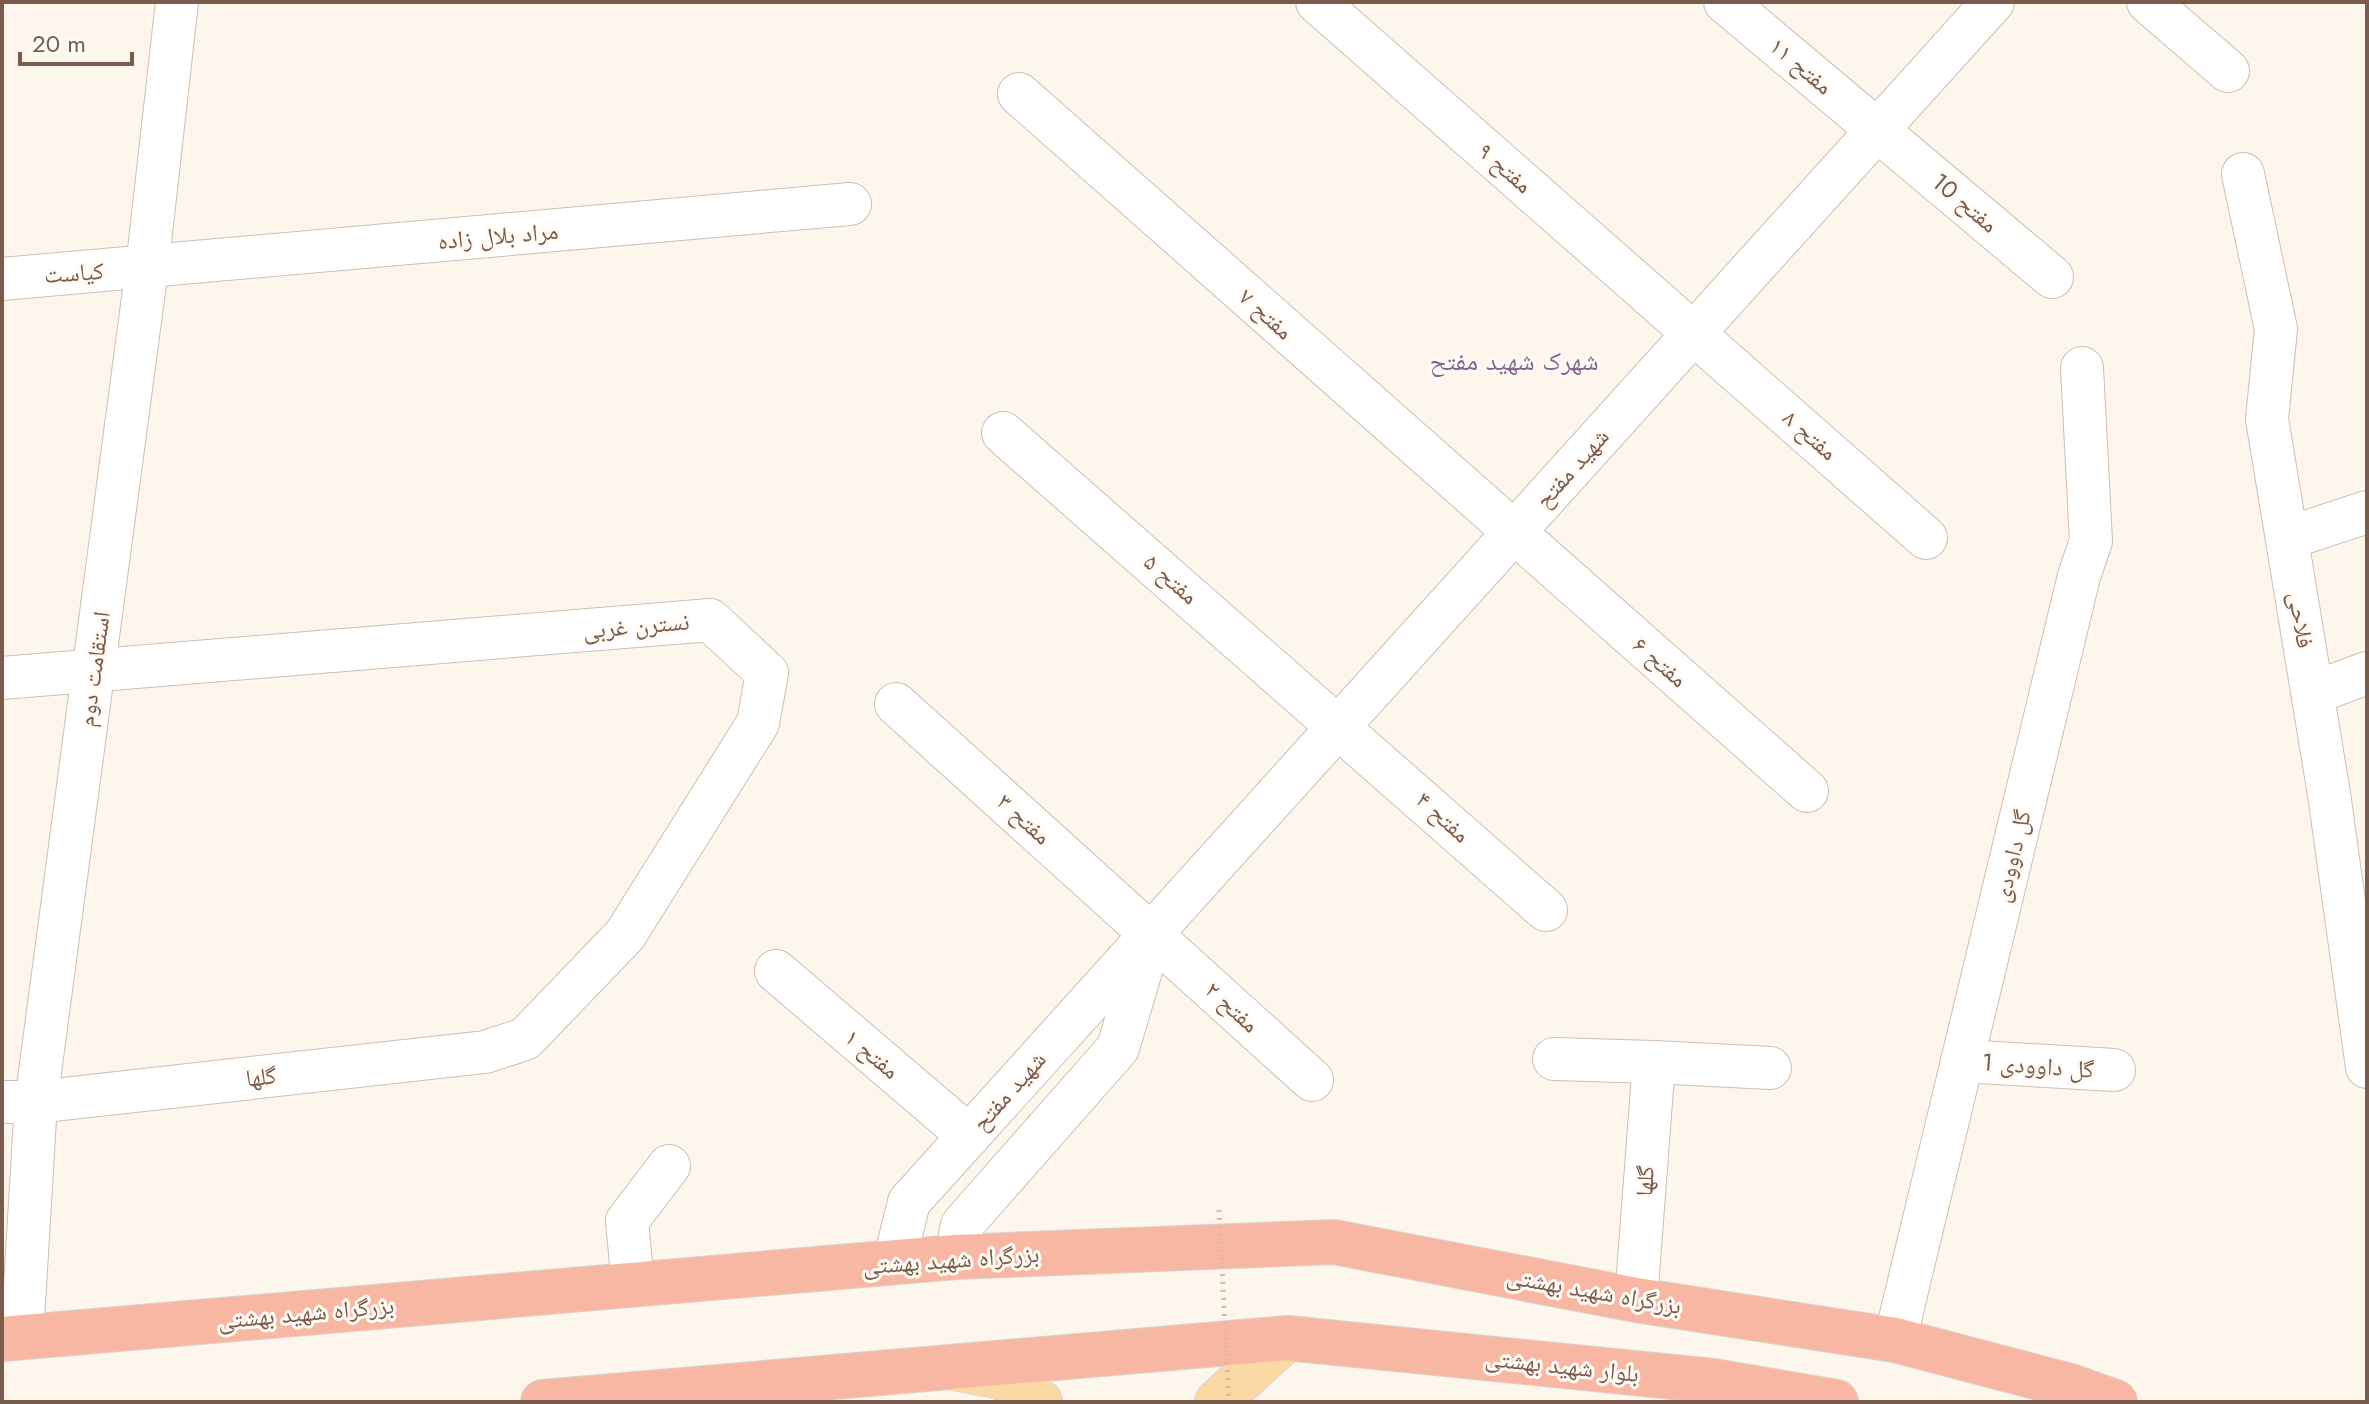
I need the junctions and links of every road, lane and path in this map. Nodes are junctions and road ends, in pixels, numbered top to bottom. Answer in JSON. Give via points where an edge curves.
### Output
{"nodes":[{"id":1,"x":177,"y":2,"type":"edge"},
{"id":2,"x":1317,"y":2,"type":"edge"},
{"id":3,"x":1725,"y":2,"type":"edge"},
{"id":4,"x":1993,"y":2,"type":"edge"},
{"id":5,"x":2148,"y":2,"type":"edge"},
{"id":6,"x":2228,"y":71,"type":"dead end"},
{"id":7,"x":1019,"y":94,"type":"dead end"},
{"id":8,"x":1877,"y":130,"type":"junction"},
{"id":9,"x":2243,"y":174,"type":"dead end"},
{"id":10,"x":850,"y":204,"type":"dead end"},
{"id":11,"x":147,"y":268,"type":"junction"},
{"id":12,"x":2052,"y":277,"type":"dead end"},
{"id":13,"x":2,"y":279,"type":"edge"},
{"id":14,"x":1693,"y":333,"type":"junction"},
{"id":15,"x":2082,"y":368,"type":"dead end"},
{"id":16,"x":1003,"y":433,"type":"dead end"},
{"id":17,"x":2367,"y":512,"type":"edge"},
{"id":18,"x":1513,"y":534,"type":"junction"},
{"id":19,"x":1926,"y":538,"type":"dead end"},
{"id":20,"x":2288,"y":538,"type":"junction"},
{"id":21,"x":93,"y":672,"type":"junction"},
{"id":22,"x":2367,"y":673,"type":"edge"},
{"id":23,"x":2,"y":678,"type":"edge"},
{"id":24,"x":2313,"y":693,"type":"junction"},
{"id":25,"x":896,"y":704,"type":"dead end"},
{"id":26,"x":1340,"y":725,"type":"junction"},
{"id":27,"x":1807,"y":791,"type":"dead end"},
{"id":28,"x":1546,"y":910,"type":"dead end"},
{"id":29,"x":1151,"y":934,"type":"junction"},
{"id":30,"x":2359,"y":942,"type":"edge"},
{"id":31,"x":776,"y":971,"type":"dead end"},
{"id":32,"x":485,"y":1052,"type":"joint"},
{"id":33,"x":1554,"y":1059,"type":"dead end"},
{"id":34,"x":1962,"y":1061,"type":"junction"},
{"id":35,"x":1654,"y":1062,"type":"junction"},
{"id":36,"x":2367,"y":1067,"type":"edge"},
{"id":37,"x":1770,"y":1068,"type":"dead end"},
{"id":38,"x":2114,"y":1070,"type":"dead end"},
{"id":39,"x":1312,"y":1080,"type":"dead end"},
{"id":40,"x":19,"y":1102,"type":"edge"},
{"id":41,"x":969,"y":1136,"type":"junction"},
{"id":42,"x":669,"y":1166,"type":"dead end"},
{"id":43,"x":1219,"y":1210,"type":"dead end"},
{"id":44,"x":956,"y":1257,"type":"junction"},
{"id":45,"x":894,"y":1263,"type":"junction"},
{"id":46,"x":633,"y":1285,"type":"junction"},
{"id":47,"x":1636,"y":1300,"type":"junction"},
{"id":48,"x":12,"y":1338,"type":"edge"},
{"id":49,"x":1287,"y":1338,"type":"junction"},
{"id":50,"x":1895,"y":1340,"type":"junction"},
{"id":51,"x":944,"y":1367,"type":"junction"},
{"id":52,"x":566,"y":1401,"type":"edge"},
{"id":53,"x":1040,"y":1402,"type":"edge"},
{"id":54,"x":1217,"y":1402,"type":"edge"},
{"id":55,"x":1229,"y":1402,"type":"edge"},
{"id":56,"x":1836,"y":1402,"type":"edge"},
{"id":57,"x":2115,"y":1402,"type":"edge"}],
"edges":[{"from":1,"to":11,"type":"street","name":"استقامت دوم"},
{"from":2,"to":14,"type":"street","name":"مفتح ۹"},
{"from":3,"to":8,"type":"street","name":"مفتح ۱۱"},
{"from":4,"to":8,"type":"street","name":"شهید مفتح"},
{"from":5,"to":6,"type":"street"},
{"from":7,"to":18,"type":"street","name":"مفتح ۷"},
{"from":8,"to":12,"type":"street","name":"مفتح 10"},
{"from":8,"to":14,"type":"street","name":"شهید مفتح"},
{"from":9,"to":20,"type":"street","name":"فلاحی","via":[[2276,329],[2267,419]]},
{"from":10,"to":11,"type":"street","name":"مراد بلال زاده"},
{"from":11,"to":13,"type":"street","name":"کیاست"},
{"from":11,"to":21,"type":"street","name":"استقامت دوم"},
{"from":14,"to":18,"type":"street","name":"شهید مفتح"},
{"from":14,"to":19,"type":"street","name":"مفتح ۸"},
{"from":15,"to":34,"type":"street","name":"گل داوودی","via":[[2091,541]]},
{"from":16,"to":26,"type":"street","name":"مفتح ۵"},
{"from":17,"to":20,"type":"street"},
{"from":18,"to":26,"type":"street","name":"شهید مفتح"},
{"from":18,"to":27,"type":"street","name":"مفتح ۶"},
{"from":20,"to":24,"type":"street","name":"فلاحی"},
{"from":21,"to":23,"type":"street"},
{"from":21,"to":32,"type":"street","name":"نسترن غربی","via":[[710,620],[749,652],[767,673],[758,723],[625,935],[525,1039]]},
{"from":21,"to":40,"type":"street","name":"استقامت دوم"},
{"from":22,"to":24,"type":"street"},
{"from":24,"to":30,"type":"street","name":"فلاحی"},
{"from":25,"to":29,"type":"street","name":"مفتح ۳"},
{"from":26,"to":28,"type":"street","name":"مفتح ۴"},
{"from":26,"to":29,"type":"street","name":"شهید مفتح"},
{"from":29,"to":39,"type":"street","name":"مفتح ۲"},
{"from":29,"to":41,"type":"street","name":"شهید مفتح"},
{"from":29,"to":44,"type":"street","name":"شهید مفتح","via":[[1118,1048],[962,1225]]},
{"from":30,"to":36,"type":"street","name":"فلاحی"},
{"from":31,"to":41,"type":"street","name":"مفتح ۱"},
{"from":32,"to":40,"type":"street","name":"گلها"},
{"from":33,"to":35,"type":"street"},
{"from":34,"to":38,"type":"street","name":"گل داوودی 1"},
{"from":34,"to":50,"type":"street","name":"گل داوودی"},
{"from":35,"to":37,"type":"street"},
{"from":35,"to":47,"type":"street","name":"گلها"},
{"from":40,"to":48,"type":"street","name":"استقامت دوم"},
{"from":41,"to":45,"type":"street","name":"شهید مفتح","via":[[909,1202]]},
{"from":42,"to":46,"type":"street","via":[[627,1221]]},
{"from":43,"to":55,"type":"path","bridge":true},
{"from":44,"to":45,"type":"highway","name":"بزرگراه شهید بهشتی"},
{"from":44,"to":47,"type":"highway","name":"بزرگراه شهید بهشتی","via":[[1334,1242]]},
{"from":45,"to":46,"type":"highway","name":"بزرگراه شهید بهشتی"},
{"from":46,"to":48,"type":"highway","name":"بزرگراه شهید بهشتی"},
{"from":47,"to":50,"type":"highway","name":"بزرگراه شهید بهشتی"},
{"from":49,"to":51,"type":"highway"},
{"from":49,"to":54,"type":"main road"},
{"from":49,"to":56,"type":"highway","name":"بلوار شهید بهشتی","via":[[1713,1381]]},
{"from":50,"to":57,"type":"highway"},
{"from":51,"to":52,"type":"highway"},
{"from":51,"to":53,"type":"main road","via":[[1002,1377]]}]}
